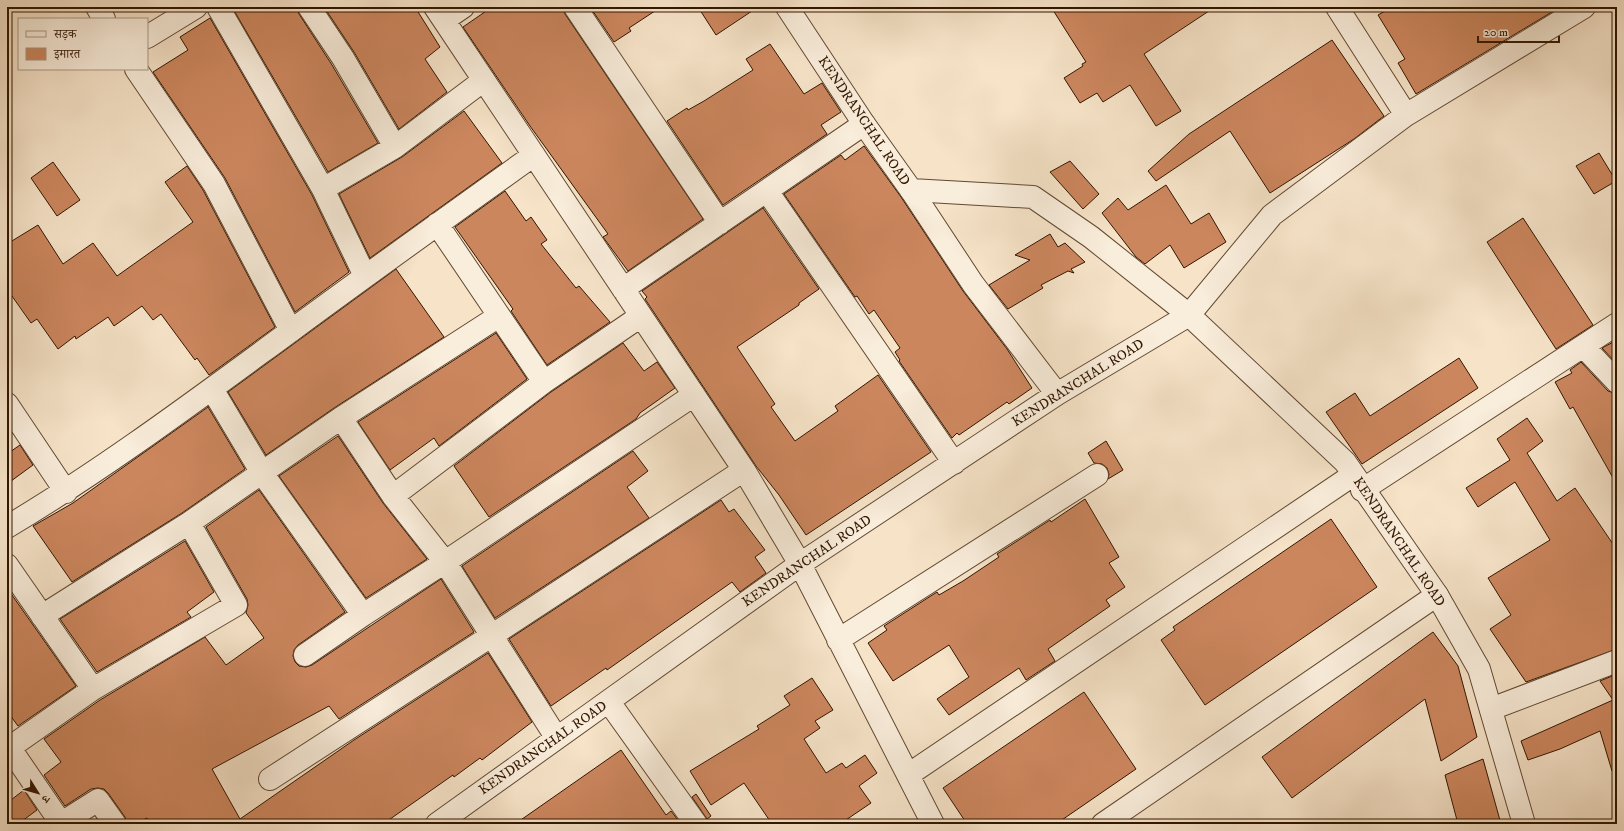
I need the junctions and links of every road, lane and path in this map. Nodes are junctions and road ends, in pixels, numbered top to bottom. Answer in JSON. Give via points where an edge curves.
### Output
{"nodes":[{"id":1,"x":97,"y":7,"type":"edge"},
{"id":2,"x":196,"y":7,"type":"edge"},
{"id":3,"x":218,"y":7,"type":"edge"},
{"id":4,"x":309,"y":7,"type":"edge"},
{"id":5,"x":463,"y":7,"type":"edge"},
{"id":6,"x":575,"y":7,"type":"edge"},
{"id":7,"x":787,"y":7,"type":"edge"},
{"id":8,"x":1584,"y":7,"type":"edge"},
{"id":9,"x":1345,"y":10,"type":"edge"},
{"id":10,"x":439,"y":14,"type":"edge"},
{"id":11,"x":103,"y":18,"type":"edge"},
{"id":12,"x":148,"y":36,"type":"edge"},
{"id":13,"x":137,"y":70,"type":"edge"},
{"id":14,"x":484,"y":80,"type":"junction"},
{"id":15,"x":1406,"y":114,"type":"junction"},
{"id":16,"x":864,"y":124,"type":"junction"},
{"id":17,"x":395,"y":147,"type":"junction"},
{"id":18,"x":534,"y":155,"type":"junction"},
{"id":19,"x":323,"y":190,"type":"junction"},
{"id":20,"x":911,"y":190,"type":"junction"},
{"id":21,"x":767,"y":191,"type":"junction"},
{"id":22,"x":437,"y":224,"type":"junction"},
{"id":23,"x":720,"y":224,"type":"junction"},
{"id":24,"x":365,"y":276,"type":"junction"},
{"id":25,"x":624,"y":289,"type":"junction"},
{"id":26,"x":1189,"y":315,"type":"junction"},
{"id":27,"x":499,"y":316,"type":"junction"},
{"id":28,"x":641,"y":316,"type":"junction"},
{"id":29,"x":1617,"y":324,"type":"edge"},
{"id":30,"x":291,"y":330,"type":"junction"},
{"id":31,"x":1583,"y":346,"type":"junction"},
{"id":32,"x":544,"y":382,"type":"junction"},
{"id":33,"x":1617,"y":382,"type":"edge"},
{"id":34,"x":212,"y":389,"type":"junction"},
{"id":35,"x":1057,"y":394,"type":"junction"},
{"id":36,"x":694,"y":396,"type":"junction"},
{"id":37,"x":7,"y":404,"type":"edge"},
{"id":38,"x":341,"y":418,"type":"junction"},
{"id":39,"x":954,"y":463,"type":"junction"},
{"id":40,"x":744,"y":470,"type":"junction"},
{"id":41,"x":262,"y":473,"type":"junction"},
{"id":42,"x":1097,"y":475,"type":"dead end"},
{"id":43,"x":1358,"y":482,"type":"junction"},
{"id":44,"x":66,"y":492,"type":"junction"},
{"id":45,"x":393,"y":496,"type":"junction"},
{"id":46,"x":189,"y":523,"type":"junction"},
{"id":47,"x":7,"y":527,"type":"edge"},
{"id":48,"x":445,"y":562,"type":"junction"},
{"id":49,"x":800,"y":564,"type":"junction"},
{"id":50,"x":7,"y":565,"type":"edge"},
{"id":51,"x":1437,"y":595,"type":"junction"},
{"id":52,"x":363,"y":615,"type":"junction"},
{"id":53,"x":42,"y":616,"type":"junction"},
{"id":54,"x":491,"y":636,"type":"junction"},
{"id":55,"x":838,"y":640,"type":"junction"},
{"id":56,"x":305,"y":655,"type":"dead end"},
{"id":57,"x":1617,"y":661,"type":"edge"},
{"id":58,"x":93,"y":689,"type":"junction"},
{"id":59,"x":609,"y":702,"type":"junction"},
{"id":60,"x":1491,"y":709,"type":"junction"},
{"id":61,"x":556,"y":737,"type":"junction"},
{"id":62,"x":8,"y":746,"type":"edge"},
{"id":63,"x":908,"y":775,"type":"junction"},
{"id":64,"x":270,"y":779,"type":"dead end"},
{"id":65,"x":61,"y":824,"type":"edge"},
{"id":66,"x":115,"y":824,"type":"edge"},
{"id":67,"x":437,"y":824,"type":"edge"},
{"id":68,"x":696,"y":824,"type":"edge"},
{"id":69,"x":933,"y":824,"type":"edge"},
{"id":70,"x":1103,"y":824,"type":"edge"},
{"id":71,"x":1524,"y":824,"type":"edge"}],
"edges":[{"from":1,"to":11,"type":"street"},
{"from":2,"to":12,"type":"street"},
{"from":3,"to":19,"type":"street"},
{"from":4,"to":17,"type":"street","via":[[343,58]]},
{"from":5,"to":10,"type":"street"},
{"from":6,"to":23,"type":"street"},
{"from":7,"to":16,"type":"street","name":"KENDRANCHAL ROAD"},
{"from":8,"to":15,"type":"street"},
{"from":9,"to":15,"type":"street"},
{"from":10,"to":14,"type":"street"},
{"from":13,"to":30,"type":"street","via":[[214,184]]},
{"from":14,"to":17,"type":"street"},
{"from":14,"to":18,"type":"street"},
{"from":15,"to":26,"type":"street","via":[[1272,215]]},
{"from":16,"to":20,"type":"street","name":"KENDRANCHAL ROAD"},
{"from":16,"to":21,"type":"street"},
{"from":17,"to":19,"type":"street"},
{"from":18,"to":22,"type":"street"},
{"from":18,"to":25,"type":"street"},
{"from":19,"to":24,"type":"street"},
{"from":20,"to":26,"type":"street","name":"KENDRANCHAL ROAD","via":[[1033,197],[1091,237]]},
{"from":20,"to":35,"type":"street","via":[[973,284]]},
{"from":21,"to":23,"type":"street"},
{"from":21,"to":39,"type":"street"},
{"from":22,"to":24,"type":"street"},
{"from":22,"to":27,"type":"street"},
{"from":23,"to":25,"type":"street"},
{"from":24,"to":30,"type":"street"},
{"from":25,"to":28,"type":"street"},
{"from":26,"to":35,"type":"street","name":"KENDRANCHAL ROAD"},
{"from":26,"to":43,"type":"street","name":"KENDRANCHAL ROAD","via":[[1345,462]]},
{"from":27,"to":32,"type":"street"},
{"from":27,"to":38,"type":"street"},
{"from":28,"to":32,"type":"street"},
{"from":28,"to":36,"type":"street"},
{"from":29,"to":31,"type":"street"},
{"from":30,"to":34,"type":"street"},
{"from":31,"to":33,"type":"street"},
{"from":31,"to":43,"type":"street"},
{"from":32,"to":45,"type":"street"},
{"from":34,"to":41,"type":"street"},
{"from":34,"to":44,"type":"street"},
{"from":35,"to":39,"type":"street","name":"KENDRANCHAL ROAD"},
{"from":36,"to":40,"type":"street"},
{"from":36,"to":48,"type":"street"},
{"from":37,"to":44,"type":"street"},
{"from":38,"to":41,"type":"street"},
{"from":38,"to":45,"type":"street"},
{"from":39,"to":49,"type":"street","name":"KENDRANCHAL ROAD"},
{"from":40,"to":49,"type":"street"},
{"from":40,"to":54,"type":"street"},
{"from":41,"to":46,"type":"street"},
{"from":41,"to":52,"type":"street"},
{"from":42,"to":55,"type":"street"},
{"from":43,"to":51,"type":"street","name":"KENDRANCHAL ROAD"},
{"from":43,"to":63,"type":"street"},
{"from":44,"to":47,"type":"street"},
{"from":45,"to":48,"type":"street"},
{"from":46,"to":53,"type":"street"},
{"from":46,"to":58,"type":"street","via":[[236,605]]},
{"from":48,"to":52,"type":"street"},
{"from":48,"to":54,"type":"street"},
{"from":49,"to":55,"type":"street"},
{"from":49,"to":59,"type":"street","name":"KENDRANCHAL ROAD"},
{"from":50,"to":53,"type":"street"},
{"from":51,"to":60,"type":"street","name":"KENDRANCHAL ROAD","via":[[1479,669]]},
{"from":51,"to":70,"type":"street"},
{"from":52,"to":56,"type":"street"},
{"from":53,"to":58,"type":"street"},
{"from":54,"to":61,"type":"street"},
{"from":54,"to":64,"type":"street"},
{"from":55,"to":63,"type":"street"},
{"from":57,"to":60,"type":"street"},
{"from":58,"to":62,"type":"street"},
{"from":59,"to":61,"type":"street","name":"KENDRANCHAL ROAD"},
{"from":59,"to":68,"type":"street"},
{"from":60,"to":71,"type":"street","name":"KENDRANCHAL ROAD"},
{"from":61,"to":67,"type":"street","name":"KENDRANCHAL ROAD"},
{"from":62,"to":65,"type":"street"},
{"from":63,"to":69,"type":"street"},
{"from":65,"to":66,"type":"street","via":[[98,800]]}]}
